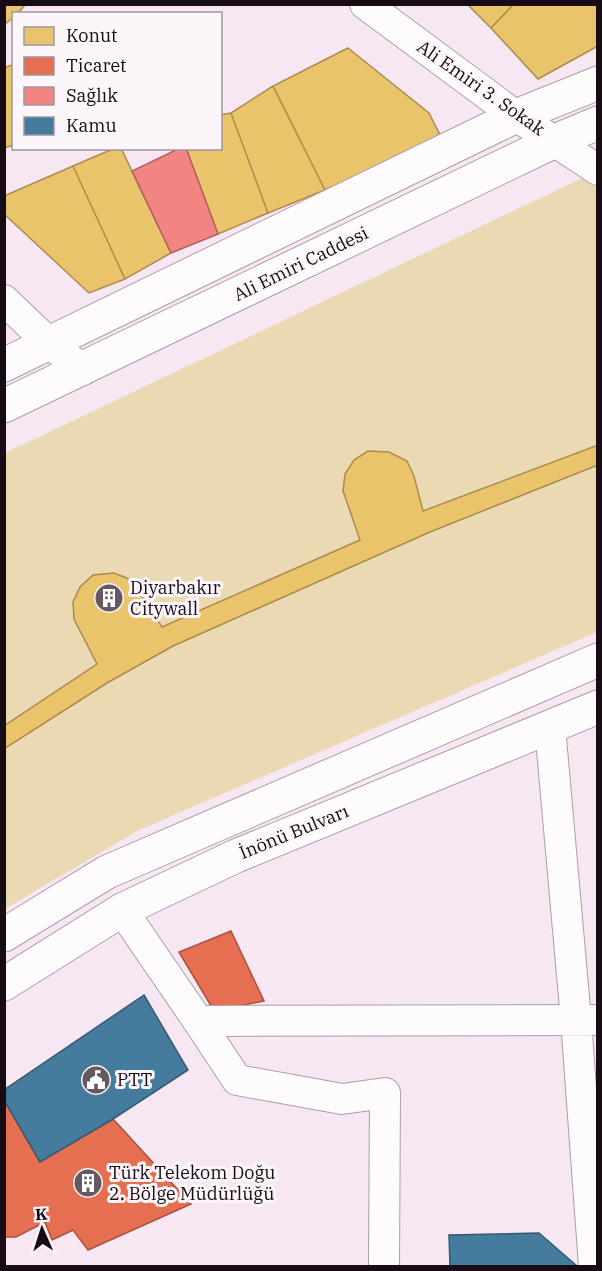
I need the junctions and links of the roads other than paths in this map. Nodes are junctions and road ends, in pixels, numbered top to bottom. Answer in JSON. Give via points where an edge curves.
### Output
{"nodes":[{"id":1,"x":365,"y":4,"type":"edge"},
{"id":2,"x":597,"y":83,"type":"edge"},
{"id":3,"x":516,"y":116,"type":"junction"},
{"id":4,"x":597,"y":123,"type":"edge"},
{"id":5,"x":555,"y":141,"type":"junction"},
{"id":6,"x":597,"y":170,"type":"edge"},
{"id":7,"x":4,"y":300,"type":"edge"},
{"id":8,"x":49,"y":344,"type":"junction"},
{"id":9,"x":4,"y":365,"type":"edge"},
{"id":10,"x":83,"y":370,"type":"junction"},
{"id":11,"x":4,"y":406,"type":"edge"},
{"id":12,"x":597,"y":660,"type":"edge"},
{"id":13,"x":597,"y":707,"type":"edge"},
{"id":14,"x":550,"y":727,"type":"junction"},
{"id":15,"x":122,"y":910,"type":"junction"},
{"id":16,"x":4,"y":935,"type":"edge"},
{"id":17,"x":4,"y":984,"type":"edge"},
{"id":18,"x":587,"y":1020,"type":"edge"},
{"id":19,"x":198,"y":1021,"type":"junction"},
{"id":20,"x":594,"y":1206,"type":"edge"},
{"id":21,"x":384,"y":1266,"type":"edge"},
{"id":22,"x":594,"y":1266,"type":"edge"}],
"edges":[{"from":1,"to":3,"type":"street","name":"Ali Emiri 3. Sokak"},
{"from":2,"to":3,"type":"main road"},
{"from":3,"to":5,"type":"street","name":"Ali Emiri 3. Sokak"},
{"from":3,"to":8,"type":"main road"},
{"from":4,"to":5,"type":"main road","name":"Ali Emiri Caddesi"},
{"from":5,"to":6,"type":"street","name":"Ali Emiri 3. Sokak"},
{"from":5,"to":10,"type":"main road","name":"Ali Emiri Caddesi"},
{"from":7,"to":8,"type":"street"},
{"from":8,"to":9,"type":"main road"},
{"from":8,"to":10,"type":"street"},
{"from":10,"to":11,"type":"main road","name":"Ali Emiri Caddesi"},
{"from":12,"to":16,"type":"main road","via":[[107,872]]},
{"from":13,"to":14,"type":"main road","name":"İnönü Bulvarı"},
{"from":14,"to":15,"type":"main road","name":"İnönü Bulvarı","via":[[236,856]]},
{"from":14,"to":18,"type":"street"},
{"from":15,"to":17,"type":"main road","name":"İnönü Bulvarı"},
{"from":15,"to":19,"type":"street"},
{"from":18,"to":19,"type":"street"},
{"from":18,"to":20,"type":"street"},
{"from":19,"to":21,"type":"street","via":[[237,1080],[342,1099],[385,1093]]},
{"from":20,"to":22,"type":"street"}]}
